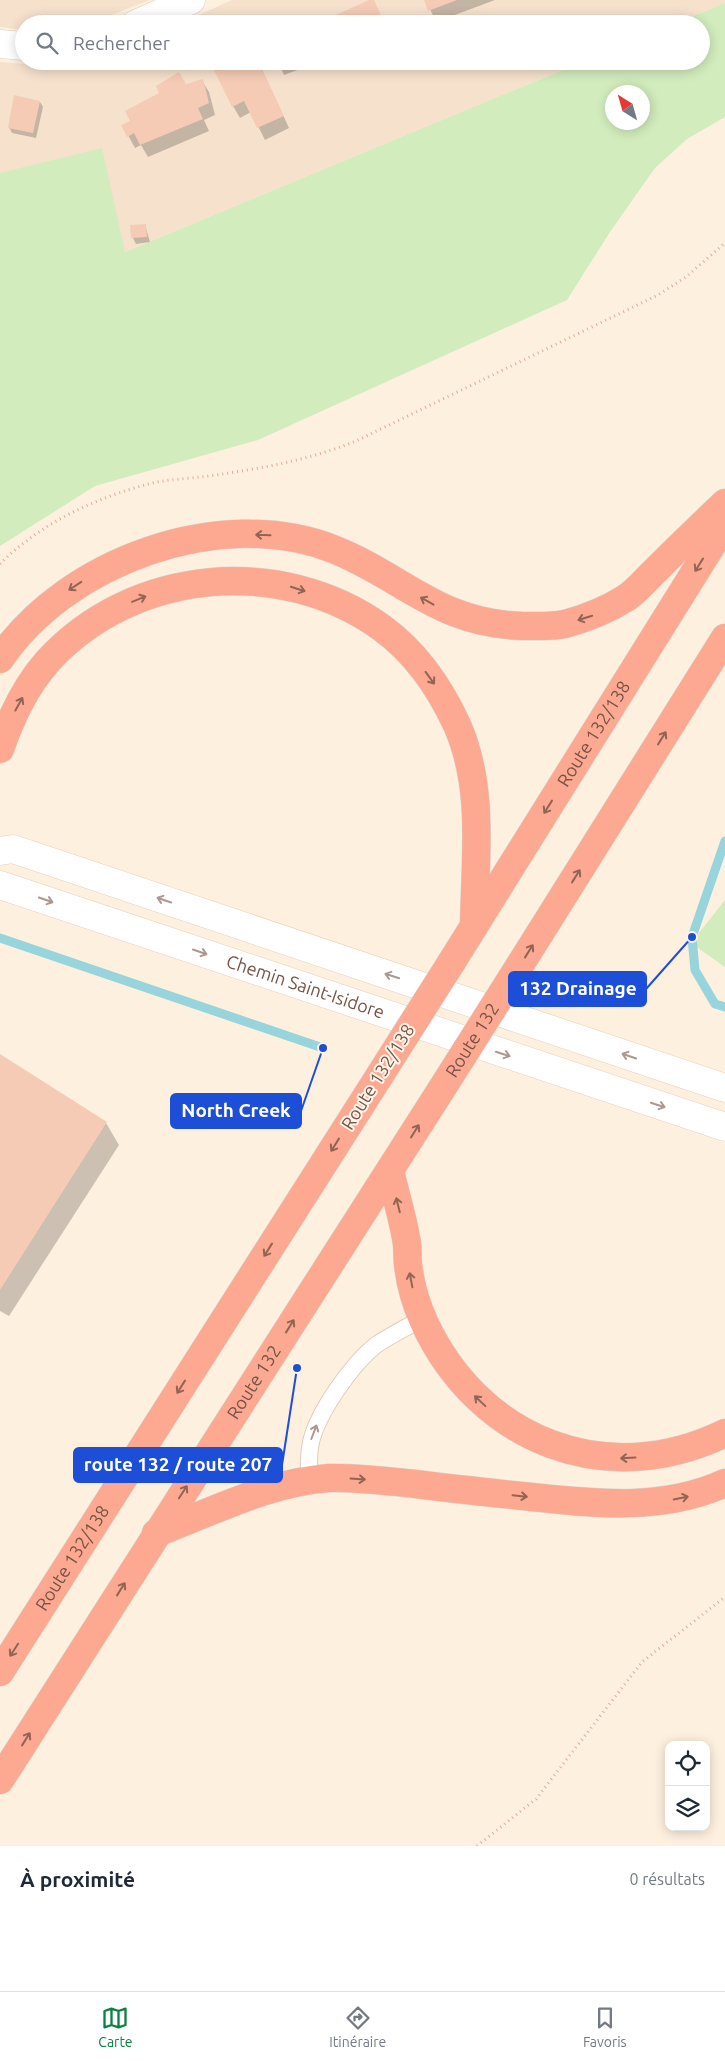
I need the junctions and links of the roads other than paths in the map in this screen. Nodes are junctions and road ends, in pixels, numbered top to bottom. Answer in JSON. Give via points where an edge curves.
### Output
{"nodes":[{"id":1,"x":191,"y":0,"type":"edge"},
{"id":2,"x":157,"y":15,"type":"edge"},
{"id":3,"x":0,"y":44,"type":"edge"},
{"id":4,"x":15,"y":45,"type":"edge"},
{"id":5,"x":725,"y":503,"type":"edge"},
{"id":6,"x":725,"y":524,"type":"edge"},
{"id":7,"x":725,"y":638,"type":"edge"},
{"id":8,"x":0,"y":659,"type":"edge"},
{"id":9,"x":0,"y":749,"type":"edge"},
{"id":10,"x":0,"y":851,"type":"edge"},
{"id":11,"x":0,"y":885,"type":"edge"},
{"id":12,"x":474,"y":926,"type":"junction"},
{"id":13,"x":725,"y":1088,"type":"edge"},
{"id":14,"x":725,"y":1127,"type":"edge"},
{"id":15,"x":390,"y":1171,"type":"junction"},
{"id":16,"x":423,"y":1318,"type":"junction"},
{"id":17,"x":725,"y":1433,"type":"edge"},
{"id":18,"x":309,"y":1480,"type":"junction"},
{"id":19,"x":725,"y":1483,"type":"edge"},
{"id":20,"x":156,"y":1533,"type":"junction"},
{"id":21,"x":0,"y":1672,"type":"edge"},
{"id":22,"x":0,"y":1780,"type":"edge"}],
"edges":[{"from":1,"to":2,"type":"main road"},
{"from":3,"to":4,"type":"main road"},
{"from":5,"to":8,"type":"highway","one_way":true,"via":[[628,596],[600,613],[562,624],[514,626],[458,615],[368,565],[330,548],[291,538],[242,535],[179,542],[150,550],[98,572],[51,605],[22,632]]},
{"from":6,"to":12,"type":"highway","name":"Route 132/138","one_way":true},
{"from":15,"to":7,"type":"highway","name":"Route 132","one_way":true,"bridge":true},
{"from":9,"to":12,"type":"highway","one_way":true,"via":[[16,709],[47,662],[88,628],[132,602],[184,585],[216,581],[253,581],[288,586],[322,596],[382,628],[399,643],[434,683],[457,727],[475,791]]},
{"from":13,"to":10,"type":"main road","one_way":true,"via":[[13,849]]},
{"from":11,"to":14,"type":"main road","name":"Chemin Saint-Isidore","one_way":true},
{"from":12,"to":21,"type":"highway","name":"Route 132/138","one_way":true,"bridge":true},
{"from":16,"to":15,"type":"highway","one_way":true,"via":[[413,1294],[406,1240]]},
{"from":20,"to":15,"type":"highway","name":"Route 132","one_way":true},
{"from":17,"to":16,"type":"highway","one_way":true,"via":[[686,1449],[641,1457],[592,1456],[563,1449],[511,1425],[482,1403],[457,1376]]},
{"from":18,"to":16,"type":"lane","one_way":true,"via":[[311,1441],[316,1426],[339,1388],[356,1364],[375,1346]]},
{"from":18,"to":19,"type":"highway","one_way":true,"via":[[379,1480],[576,1502],[636,1503],[692,1496]]},
{"from":18,"to":20,"type":"highway","via":[[260,1493]]},
{"from":22,"to":20,"type":"highway","name":"Route 132","one_way":true}]}
